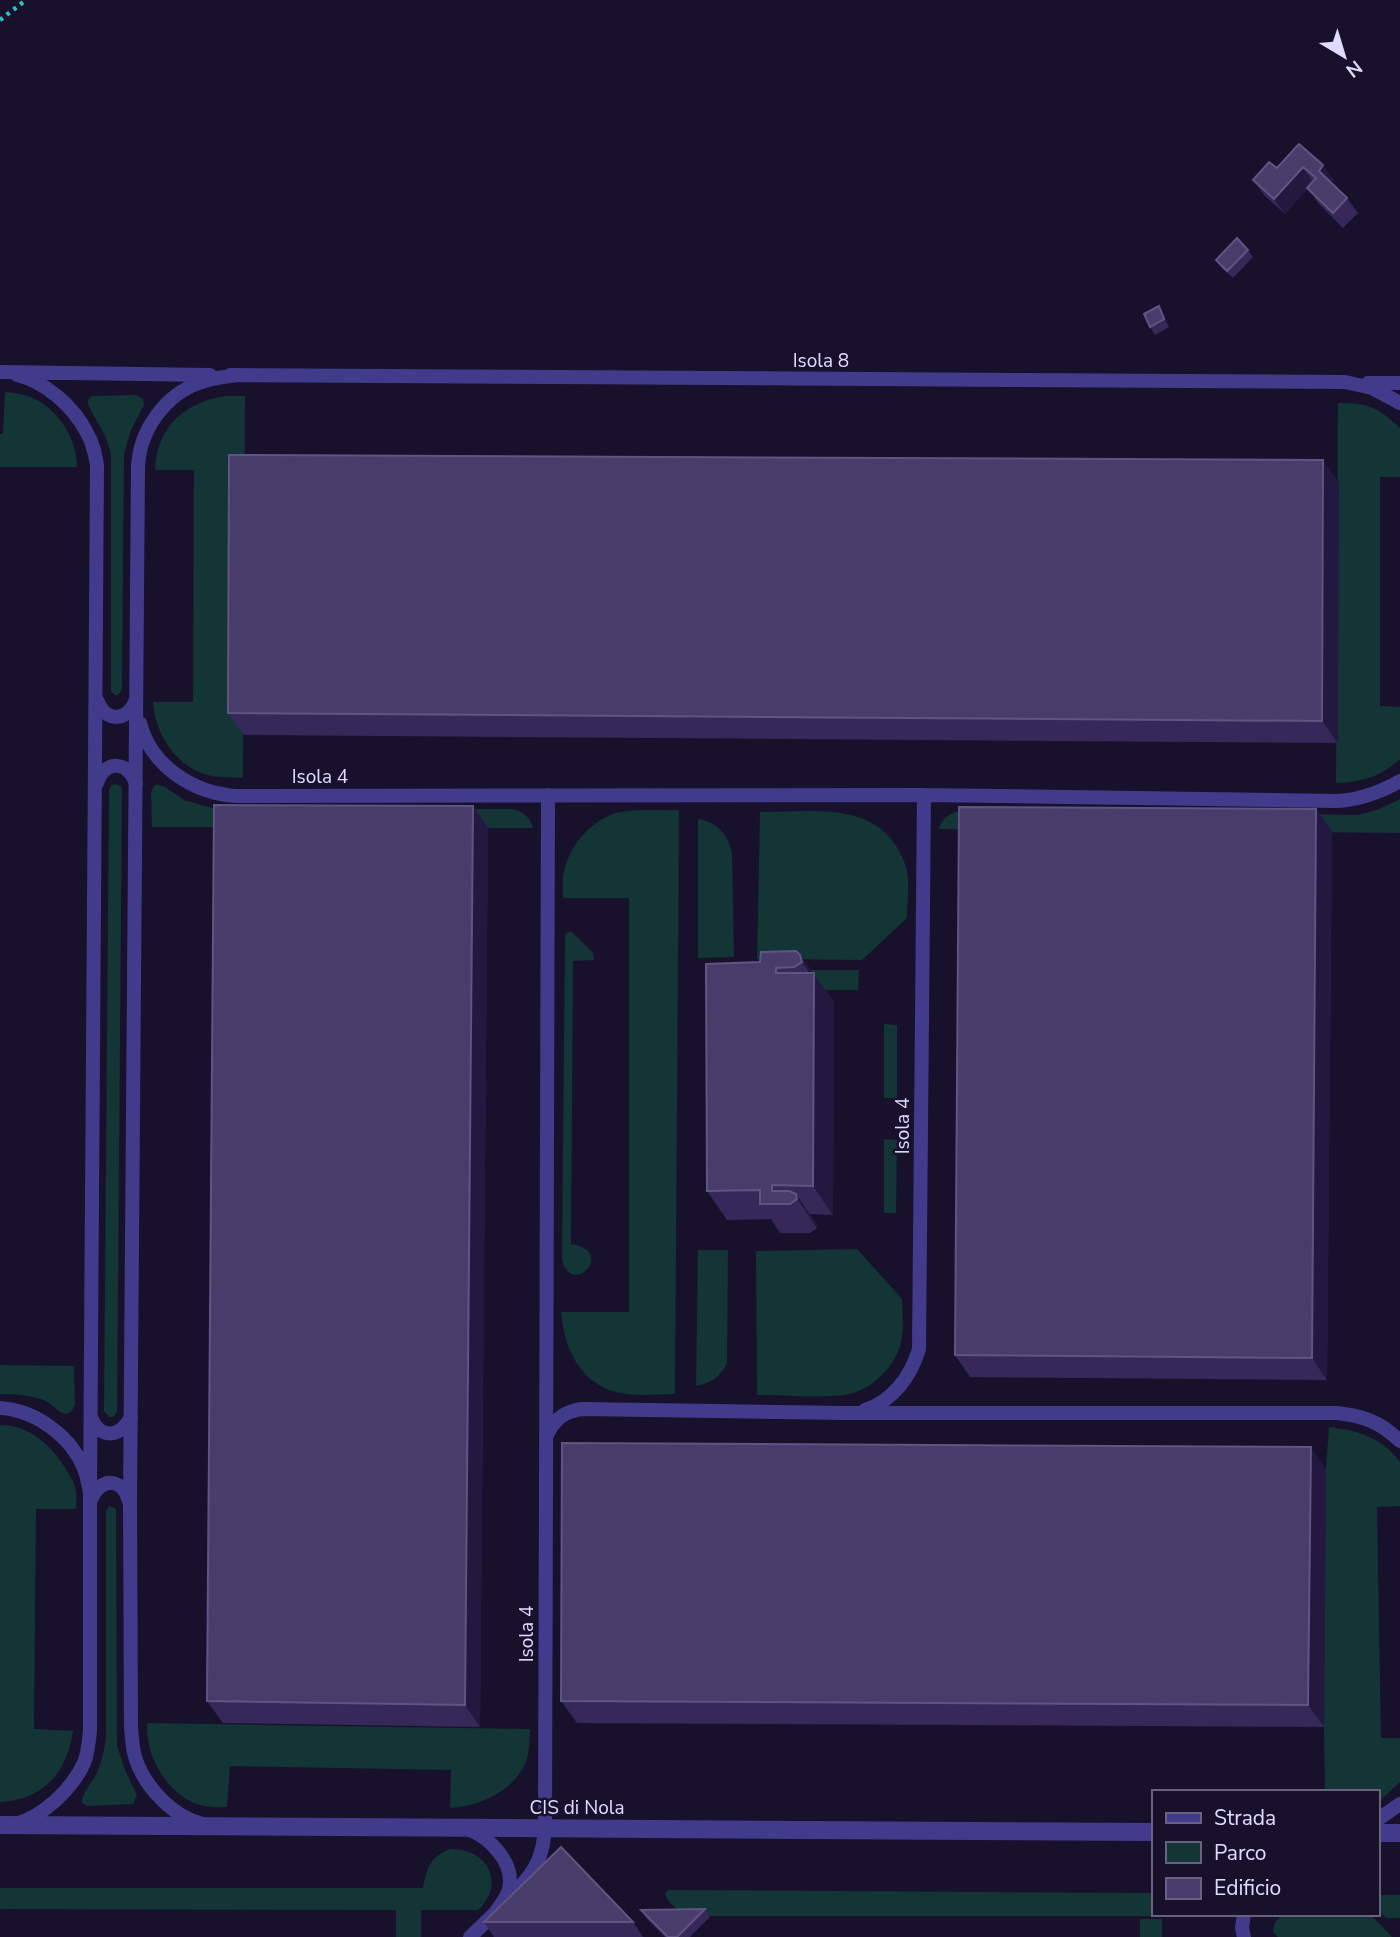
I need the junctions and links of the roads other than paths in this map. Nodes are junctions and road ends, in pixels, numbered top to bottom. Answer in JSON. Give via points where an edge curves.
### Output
{"nodes":[{"id":1,"x":1,"y":372,"type":"edge"},
{"id":2,"x":237,"y":375,"type":"junction"},
{"id":3,"x":1345,"y":382,"type":"junction"},
{"id":4,"x":1400,"y":383,"type":"edge"},
{"id":5,"x":1400,"y":403,"type":"edge"},
{"id":6,"x":97,"y":699,"type":"junction"},
{"id":7,"x":137,"y":704,"type":"junction"},
{"id":8,"x":1400,"y":781,"type":"edge"},
{"id":9,"x":96,"y":786,"type":"junction"},
{"id":10,"x":136,"y":786,"type":"junction"},
{"id":11,"x":548,"y":795,"type":"junction"},
{"id":12,"x":924,"y":795,"type":"junction"},
{"id":13,"x":0,"y":1408,"type":"edge"},
{"id":14,"x":842,"y":1413,"type":"junction"},
{"id":15,"x":90,"y":1415,"type":"junction"},
{"id":16,"x":131,"y":1417,"type":"junction"},
{"id":17,"x":545,"y":1439,"type":"junction"},
{"id":18,"x":1400,"y":1441,"type":"edge"},
{"id":19,"x":90,"y":1498,"type":"junction"},
{"id":20,"x":130,"y":1502,"type":"junction"},
{"id":21,"x":1400,"y":1804,"type":"edge"},
{"id":22,"x":1379,"y":1819,"type":"edge"},
{"id":23,"x":4,"y":1825,"type":"edge"},
{"id":24,"x":215,"y":1826,"type":"junction"},
{"id":25,"x":463,"y":1828,"type":"junction"},
{"id":26,"x":545,"y":1828,"type":"junction"},
{"id":27,"x":1152,"y":1832,"type":"edge"},
{"id":28,"x":1379,"y":1833,"type":"edge"},
{"id":29,"x":1400,"y":1833,"type":"edge"},
{"id":30,"x":495,"y":1913,"type":"junction"},
{"id":31,"x":1244,"y":1916,"type":"edge"},
{"id":32,"x":470,"y":1937,"type":"edge"},
{"id":33,"x":1244,"y":1937,"type":"edge"}],
"edges":[{"from":1,"to":2,"type":"lane"},
{"from":1,"to":6,"type":"lane","via":[[24,377],[55,395],[77,418],[93,446],[97,465]]},
{"from":2,"to":3,"type":"lane","name":"Isola 8"},
{"from":2,"to":7,"type":"lane","via":[[181,392],[156,416],[139,450]]},
{"from":3,"to":4,"type":"lane"},
{"from":3,"to":5,"type":"lane","name":"Isola 8","via":[[1372,388]]},
{"from":6,"to":7,"type":"lane","via":[[111,716],[120,717]]},
{"from":6,"to":9,"type":"lane"},
{"from":7,"to":10,"type":"lane"},
{"from":7,"to":11,"type":"lane","name":"Isola 4","via":[[143,735],[154,754],[185,781],[217,794]]},
{"from":8,"to":12,"type":"lane","name":"Isola 4","via":[[1370,796],[1344,801]]},
{"from":9,"to":10,"type":"lane","via":[[99,776],[117,766],[130,772]]},
{"from":9,"to":15,"type":"lane"},
{"from":10,"to":16,"type":"lane"},
{"from":11,"to":12,"type":"lane","name":"Isola 4"},
{"from":11,"to":17,"type":"lane","name":"Isola 4"},
{"from":12,"to":14,"type":"lane","name":"Isola 4","via":[[919,1349],[915,1364],[892,1395],[868,1409]]},
{"from":13,"to":19,"type":"lane","via":[[24,1413],[55,1430],[85,1471]]},
{"from":14,"to":17,"type":"lane","name":"Isola 4","via":[[572,1410],[551,1425]]},
{"from":14,"to":18,"type":"lane","name":"Isola 4","via":[[1337,1413],[1376,1423]]},
{"from":15,"to":16,"type":"lane","via":[[98,1429],[113,1434]]},
{"from":15,"to":19,"type":"lane"},
{"from":16,"to":20,"type":"lane"},
{"from":17,"to":26,"type":"lane","name":"Isola 4"},
{"from":19,"to":20,"type":"lane","via":[[110,1482],[124,1489]]},
{"from":19,"to":23,"type":"lane","via":[[89,1746],[66,1790],[26,1821]]},
{"from":20,"to":24,"type":"lane","via":[[135,1759],[166,1803],[194,1822]]},
{"from":21,"to":22,"type":"lane"},
{"from":23,"to":24,"type":"street","name":"CIS di Nola"},
{"from":24,"to":25,"type":"street","name":"CIS di Nola"},
{"from":25,"to":26,"type":"street","name":"CIS di Nola"},
{"from":25,"to":30,"type":"lane","via":[[484,1838],[508,1868],[508,1892]]},
{"from":26,"to":27,"type":"street","name":"CIS di Nola"},
{"from":26,"to":30,"type":"lane","name":"Isola 4","via":[[543,1847],[530,1877]]},
{"from":28,"to":29,"type":"street"},
{"from":30,"to":32,"type":"lane","name":"Isola 4"},
{"from":31,"to":33,"type":"lane"}]}
